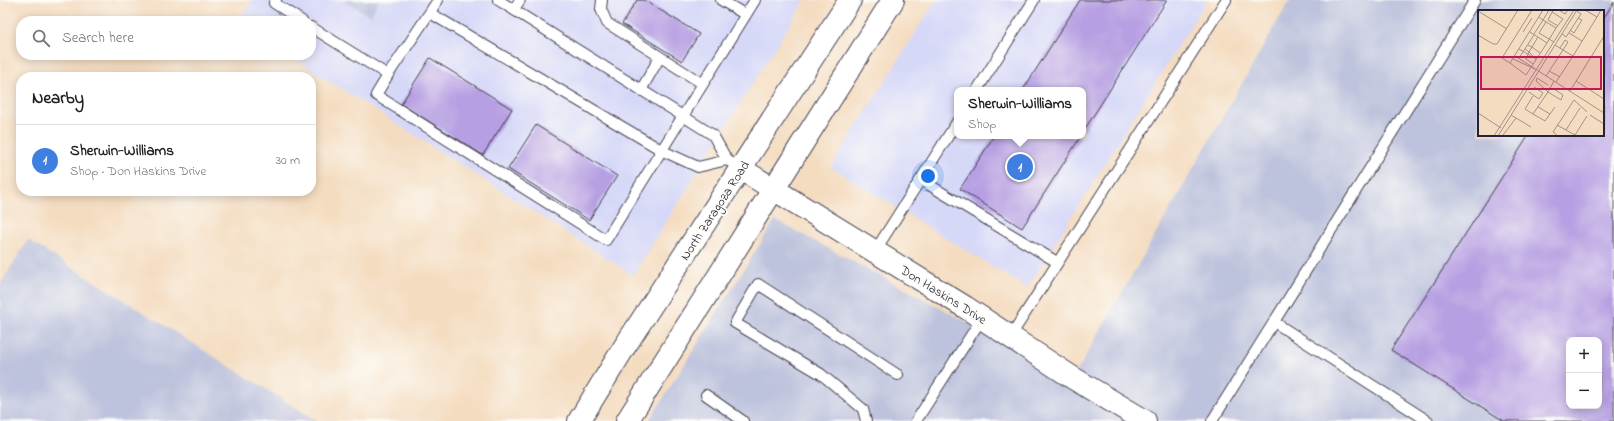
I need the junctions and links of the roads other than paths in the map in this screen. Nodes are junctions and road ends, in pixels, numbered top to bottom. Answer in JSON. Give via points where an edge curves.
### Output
{"nodes":[{"id":1,"x":276,"y":0,"type":"edge"},
{"id":2,"x":438,"y":0,"type":"edge"},
{"id":3,"x":498,"y":0,"type":"edge"},
{"id":4,"x":520,"y":0,"type":"edge"},
{"id":5,"x":602,"y":0,"type":"edge"},
{"id":6,"x":721,"y":0,"type":"edge"},
{"id":7,"x":755,"y":0,"type":"edge"},
{"id":8,"x":850,"y":0,"type":"edge"},
{"id":9,"x":893,"y":0,"type":"edge"},
{"id":10,"x":1034,"y":0,"type":"edge"},
{"id":11,"x":1226,"y":0,"type":"edge"},
{"id":12,"x":1475,"y":0,"type":"edge"},
{"id":13,"x":514,"y":9,"type":"junction"},
{"id":14,"x":430,"y":13,"type":"junction"},
{"id":15,"x":746,"y":15,"type":"junction"},
{"id":16,"x":294,"y":16,"type":"edge"},
{"id":17,"x":316,"y":30,"type":"edge"},
{"id":18,"x":660,"y":57,"type":"junction"},
{"id":19,"x":388,"y":75,"type":"junction"},
{"id":20,"x":703,"y":84,"type":"junction"},
{"id":21,"x":979,"y":87,"type":"edge"},
{"id":22,"x":641,"y":90,"type":"junction"},
{"id":23,"x":684,"y":117,"type":"junction"},
{"id":24,"x":954,"y":127,"type":"edge"},
{"id":25,"x":663,"y":151,"type":"junction"},
{"id":26,"x":734,"y":164,"type":"junction"},
{"id":27,"x":921,"y":180,"type":"junction"},
{"id":28,"x":773,"y":189,"type":"junction"},
{"id":29,"x":875,"y":251,"type":"junction"},
{"id":30,"x":1058,"y":262,"type":"junction"},
{"id":31,"x":982,"y":318,"type":"junction"},
{"id":32,"x":1274,"y":322,"type":"junction"},
{"id":33,"x":1010,"y":337,"type":"junction"},
{"id":34,"x":898,"y":376,"type":"dead end"},
{"id":35,"x":706,"y":396,"type":"dead end"},
{"id":36,"x":579,"y":421,"type":"edge"},
{"id":37,"x":627,"y":421,"type":"edge"},
{"id":38,"x":743,"y":421,"type":"edge"},
{"id":39,"x":866,"y":421,"type":"edge"},
{"id":40,"x":916,"y":421,"type":"edge"},
{"id":41,"x":1145,"y":421,"type":"edge"},
{"id":42,"x":1212,"y":421,"type":"edge"},
{"id":43,"x":1428,"y":421,"type":"edge"}],
"edges":[{"from":1,"to":16,"type":"lane","via":[[274,3]]},
{"from":2,"to":14,"type":"lane"},
{"from":3,"to":13,"type":"lane"},
{"from":4,"to":13,"type":"lane"},
{"from":5,"to":18,"type":"lane","via":[[601,9],[608,23]]},
{"from":6,"to":15,"type":"lane"},
{"from":7,"to":15,"type":"lane"},
{"from":8,"to":26,"type":"main road","name":"North Zaragoza Road"},
{"from":9,"to":28,"type":"main road"},
{"from":10,"to":21,"type":"lane"},
{"from":11,"to":30,"type":"lane"},
{"from":12,"to":32,"type":"lane"},
{"from":13,"to":22,"type":"lane"},
{"from":14,"to":19,"type":"lane"},
{"from":14,"to":25,"type":"lane"},
{"from":15,"to":20,"type":"lane"},
{"from":17,"to":19,"type":"lane"},
{"from":18,"to":20,"type":"lane"},
{"from":18,"to":22,"type":"lane"},
{"from":19,"to":25,"type":"lane","via":[[376,95],[606,240]]},
{"from":20,"to":23,"type":"lane"},
{"from":22,"to":23,"type":"lane"},
{"from":23,"to":25,"type":"lane"},
{"from":23,"to":26,"type":"lane","via":[[713,135]]},
{"from":24,"to":27,"type":"lane"},
{"from":25,"to":26,"type":"lane","via":[[698,168]]},
{"from":26,"to":28,"type":"main road","name":"Don Haskins Drive"},
{"from":26,"to":36,"type":"main road","name":"North Zaragoza Road"},
{"from":27,"to":29,"type":"lane"},
{"from":27,"to":30,"type":"lane"},
{"from":28,"to":29,"type":"main road","name":"Don Haskins Drive"},
{"from":28,"to":37,"type":"main road"},
{"from":29,"to":31,"type":"main road","name":"Don Haskins Drive"},
{"from":30,"to":33,"type":"lane"},
{"from":31,"to":33,"type":"main road","name":"Don Haskins Drive"},
{"from":31,"to":40,"type":"lane"},
{"from":32,"to":42,"type":"lane"},
{"from":32,"to":43,"type":"lane"},
{"from":33,"to":41,"type":"main road","name":"Don Haskins Drive"},
{"from":34,"to":39,"type":"lane","via":[[758,284],[735,323],[821,374],[863,409]]},
{"from":35,"to":38,"type":"lane"}]}
